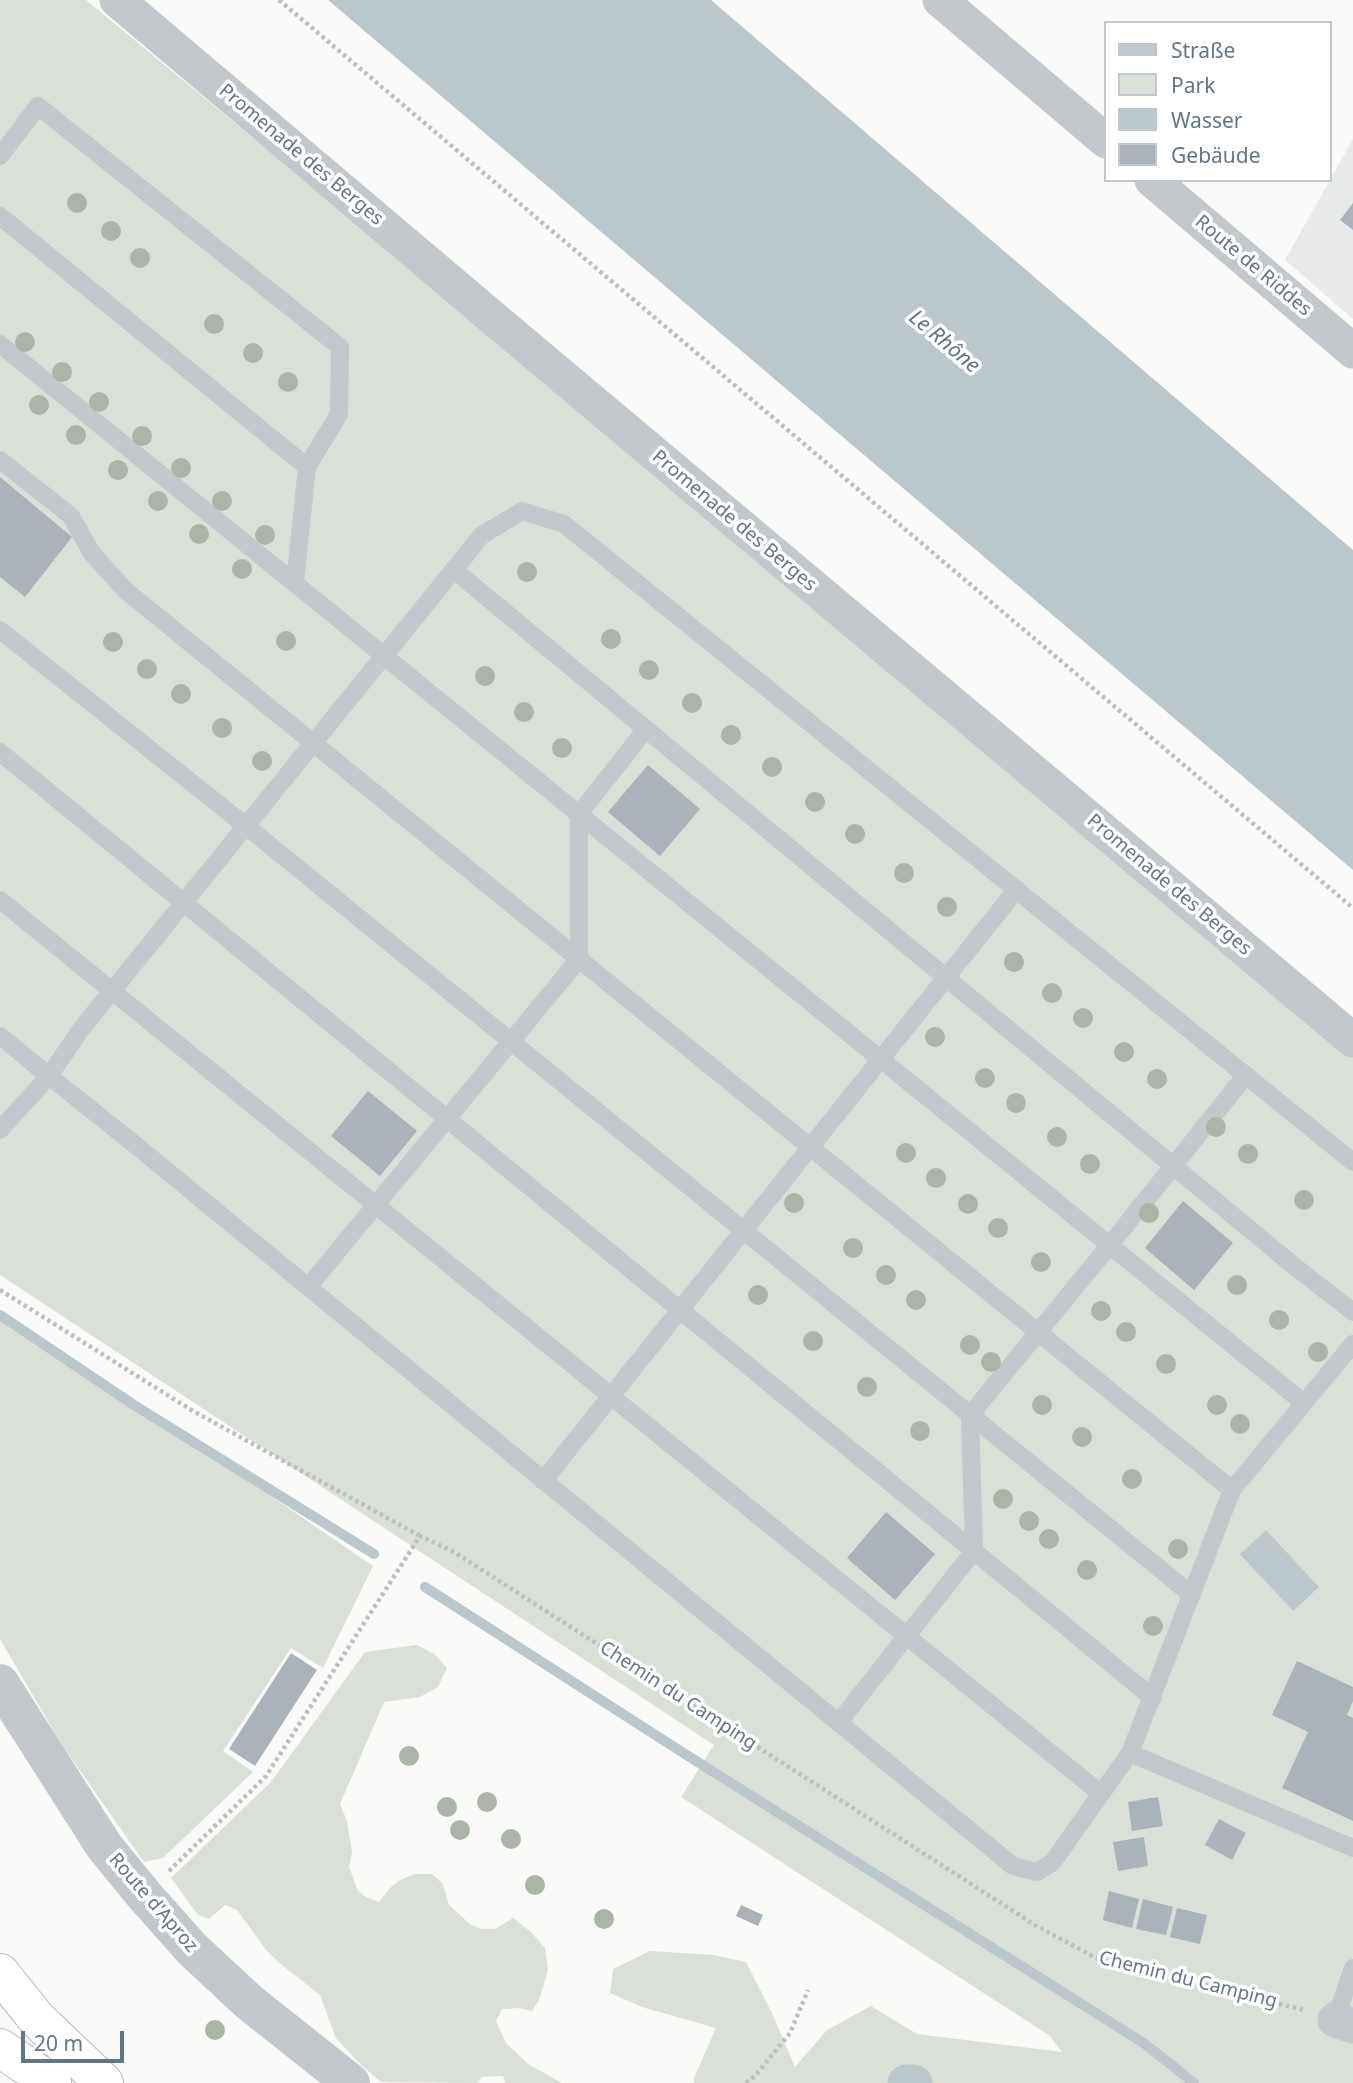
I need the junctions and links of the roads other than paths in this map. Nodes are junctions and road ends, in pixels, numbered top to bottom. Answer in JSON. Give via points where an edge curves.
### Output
{"nodes":[{"id":1,"x":117,"y":0,"type":"edge"},
{"id":2,"x":940,"y":0,"type":"edge"},
{"id":3,"x":1104,"y":139,"type":"edge"},
{"id":4,"x":0,"y":156,"type":"edge"},
{"id":5,"x":1154,"y":182,"type":"edge"},
{"id":6,"x":0,"y":216,"type":"edge"},
{"id":7,"x":0,"y":344,"type":"edge"},
{"id":8,"x":1353,"y":351,"type":"edge"},
{"id":9,"x":0,"y":460,"type":"edge"},
{"id":10,"x":307,"y":467,"type":"junction"},
{"id":11,"x":454,"y":570,"type":"junction"},
{"id":12,"x":295,"y":583,"type":"junction"},
{"id":13,"x":0,"y":630,"type":"edge"},
{"id":14,"x":384,"y":656,"type":"junction"},
{"id":15,"x":646,"y":729,"type":"junction"},
{"id":16,"x":313,"y":743,"type":"junction"},
{"id":17,"x":0,"y":752,"type":"edge"},
{"id":18,"x":579,"y":814,"type":"junction"},
{"id":19,"x":246,"y":826,"type":"junction"},
{"id":20,"x":1017,"y":889,"type":"junction"},
{"id":21,"x":0,"y":900,"type":"edge"},
{"id":22,"x":184,"y":903,"type":"junction"},
{"id":23,"x":579,"y":959,"type":"junction"},
{"id":24,"x":946,"y":977,"type":"junction"},
{"id":25,"x":112,"y":991,"type":"junction"},
{"id":26,"x":0,"y":1036,"type":"edge"},
{"id":27,"x":1353,"y":1040,"type":"edge"},
{"id":28,"x":510,"y":1041,"type":"junction"},
{"id":29,"x":880,"y":1059,"type":"junction"},
{"id":30,"x":1246,"y":1075,"type":"junction"},
{"id":31,"x":49,"y":1076,"type":"junction"},
{"id":32,"x":447,"y":1119,"type":"junction"},
{"id":33,"x":0,"y":1130,"type":"edge"},
{"id":34,"x":810,"y":1147,"type":"junction"},
{"id":35,"x":1353,"y":1162,"type":"edge"},
{"id":36,"x":1173,"y":1166,"type":"junction"},
{"id":37,"x":376,"y":1205,"type":"junction"},
{"id":38,"x":744,"y":1230,"type":"junction"},
{"id":39,"x":1110,"y":1245,"type":"junction"},
{"id":40,"x":308,"y":1287,"type":"junction"},
{"id":41,"x":680,"y":1309,"type":"junction"},
{"id":42,"x":1353,"y":1312,"type":"edge"},
{"id":43,"x":1038,"y":1333,"type":"junction"},
{"id":44,"x":1353,"y":1344,"type":"edge"},
{"id":45,"x":611,"y":1396,"type":"junction"},
{"id":46,"x":1304,"y":1403,"type":"junction"},
{"id":47,"x":970,"y":1415,"type":"junction"},
{"id":48,"x":543,"y":1480,"type":"junction"},
{"id":49,"x":1232,"y":1490,"type":"junction"},
{"id":50,"x":974,"y":1550,"type":"junction"},
{"id":51,"x":1192,"y":1595,"type":"junction"},
{"id":52,"x":908,"y":1637,"type":"junction"},
{"id":53,"x":0,"y":1683,"type":"edge"},
{"id":54,"x":1153,"y":1698,"type":"junction"},
{"id":55,"x":838,"y":1723,"type":"junction"},
{"id":56,"x":1130,"y":1753,"type":"junction"},
{"id":57,"x":1100,"y":1793,"type":"junction"},
{"id":58,"x":1353,"y":1848,"type":"edge"},
{"id":59,"x":1353,"y":1968,"type":"edge"},
{"id":60,"x":0,"y":1972,"type":"edge"},
{"id":61,"x":1344,"y":2023,"type":"edge"},
{"id":62,"x":0,"y":2048,"type":"edge"},
{"id":63,"x":52,"y":2083,"type":"edge"},
{"id":64,"x":104,"y":2083,"type":"edge"},
{"id":65,"x":351,"y":2083,"type":"edge"}],
"edges":[{"from":1,"to":27,"type":"street","name":"Promenade des Berges"},
{"from":2,"to":3,"type":"street"},
{"from":4,"to":10,"type":"lane","via":[[38,106],[340,347],[340,414]]},
{"from":5,"to":8,"type":"street","name":"Route de Riddes"},
{"from":6,"to":10,"type":"lane"},
{"from":7,"to":12,"type":"lane"},
{"from":9,"to":16,"type":"lane","via":[[71,516],[91,552],[125,590]]},
{"from":10,"to":12,"type":"lane"},
{"from":11,"to":14,"type":"lane"},
{"from":11,"to":15,"type":"lane"},
{"from":11,"to":20,"type":"lane","via":[[482,535],[522,511],[564,524]]},
{"from":12,"to":14,"type":"lane"},
{"from":13,"to":19,"type":"lane"},
{"from":14,"to":16,"type":"lane"},
{"from":14,"to":18,"type":"lane"},
{"from":15,"to":18,"type":"lane"},
{"from":15,"to":24,"type":"lane"},
{"from":16,"to":19,"type":"lane"},
{"from":16,"to":23,"type":"lane"},
{"from":17,"to":22,"type":"lane"},
{"from":18,"to":23,"type":"lane"},
{"from":18,"to":29,"type":"lane"},
{"from":19,"to":22,"type":"lane"},
{"from":19,"to":28,"type":"lane"},
{"from":20,"to":24,"type":"lane"},
{"from":20,"to":30,"type":"lane"},
{"from":21,"to":25,"type":"lane"},
{"from":22,"to":25,"type":"lane"},
{"from":22,"to":32,"type":"lane"},
{"from":23,"to":28,"type":"lane"},
{"from":23,"to":34,"type":"lane"},
{"from":24,"to":29,"type":"lane"},
{"from":24,"to":36,"type":"lane"},
{"from":25,"to":31,"type":"lane"},
{"from":25,"to":37,"type":"lane"},
{"from":26,"to":31,"type":"lane"},
{"from":28,"to":32,"type":"lane"},
{"from":28,"to":38,"type":"lane"},
{"from":29,"to":34,"type":"lane"},
{"from":29,"to":39,"type":"lane"},
{"from":30,"to":35,"type":"lane"},
{"from":30,"to":36,"type":"lane"},
{"from":31,"to":33,"type":"lane"},
{"from":31,"to":40,"type":"lane"},
{"from":32,"to":37,"type":"lane"},
{"from":32,"to":41,"type":"lane"},
{"from":34,"to":38,"type":"lane"},
{"from":34,"to":43,"type":"lane"},
{"from":36,"to":39,"type":"lane"},
{"from":36,"to":42,"type":"lane"},
{"from":37,"to":40,"type":"lane"},
{"from":37,"to":45,"type":"lane"},
{"from":38,"to":41,"type":"lane"},
{"from":38,"to":47,"type":"lane"},
{"from":39,"to":43,"type":"lane"},
{"from":39,"to":46,"type":"lane"},
{"from":40,"to":48,"type":"lane"},
{"from":41,"to":45,"type":"lane"},
{"from":41,"to":50,"type":"lane"},
{"from":43,"to":47,"type":"lane"},
{"from":43,"to":49,"type":"lane"},
{"from":44,"to":46,"type":"lane"},
{"from":45,"to":48,"type":"lane"},
{"from":45,"to":52,"type":"lane"},
{"from":46,"to":49,"type":"lane"},
{"from":47,"to":50,"type":"lane"},
{"from":47,"to":51,"type":"lane"},
{"from":48,"to":55,"type":"lane"},
{"from":49,"to":51,"type":"lane"},
{"from":50,"to":52,"type":"lane"},
{"from":50,"to":54,"type":"lane"},
{"from":51,"to":54,"type":"lane"},
{"from":52,"to":55,"type":"lane"},
{"from":52,"to":57,"type":"lane"},
{"from":53,"to":65,"type":"street","name":"Route d'Aproz","via":[[104,1846],[144,1895],[192,1949],[249,2002]]},
{"from":54,"to":56,"type":"lane"},
{"from":55,"to":57,"type":"lane","via":[[1013,1866],[1037,1871],[1052,1863]]},
{"from":56,"to":57,"type":"lane"},
{"from":56,"to":58,"type":"lane"},
{"from":59,"to":61,"type":"lane"},
{"from":60,"to":64,"type":"highway","via":[[37,2019]]},
{"from":62,"to":63,"type":"highway"}]}
